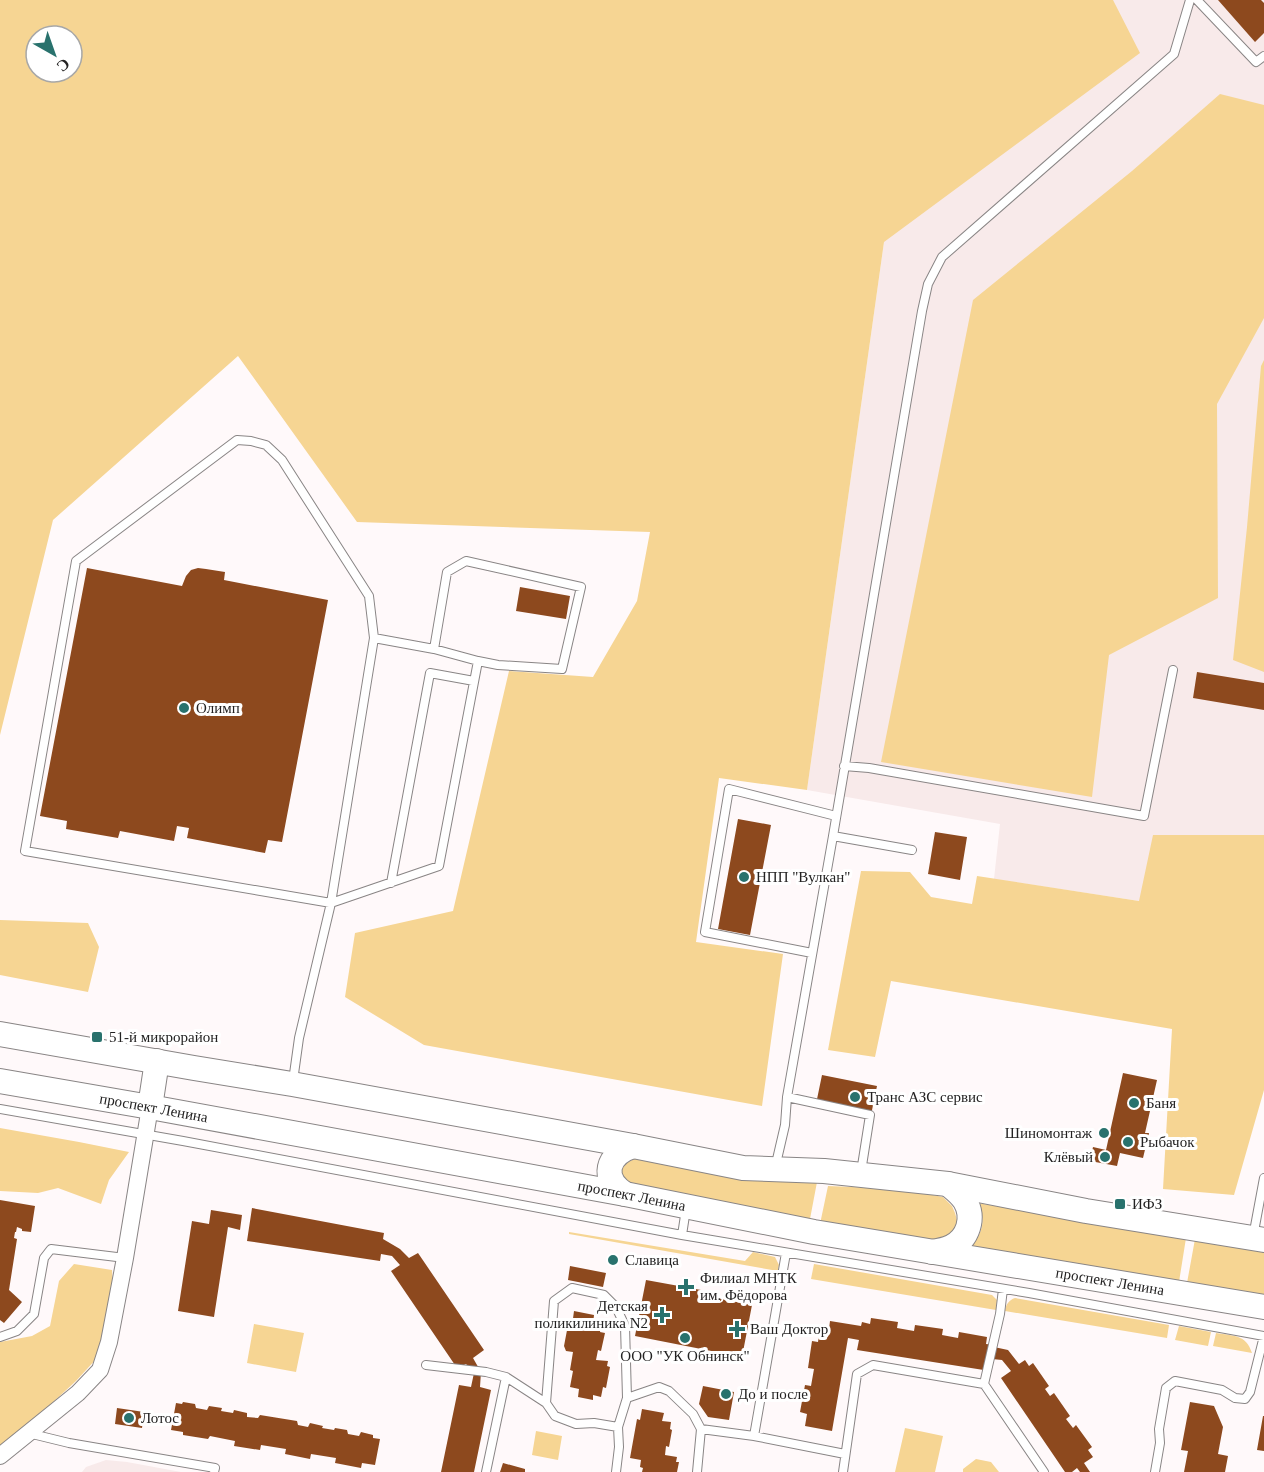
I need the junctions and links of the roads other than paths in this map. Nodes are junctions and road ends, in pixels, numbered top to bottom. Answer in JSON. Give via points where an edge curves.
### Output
{"nodes":[{"id":1,"x":1190,"y":0,"type":"edge"},
{"id":2,"x":1197,"y":0,"type":"edge"},
{"id":3,"x":1264,"y":56,"type":"edge"},
{"id":4,"x":374,"y":638,"type":"junction"},
{"id":5,"x":434,"y":649,"type":"junction"},
{"id":6,"x":478,"y":661,"type":"junction"},
{"id":7,"x":1173,"y":670,"type":"dead end"},
{"id":8,"x":474,"y":681,"type":"junction"},
{"id":9,"x":844,"y":766,"type":"junction"},
{"id":10,"x":836,"y":816,"type":"junction"},
{"id":11,"x":833,"y":836,"type":"junction"},
{"id":12,"x":912,"y":850,"type":"dead end"},
{"id":13,"x":391,"y":883,"type":"junction"},
{"id":14,"x":331,"y":903,"type":"junction"},
{"id":15,"x":812,"y":953,"type":"junction"},
{"id":16,"x":0,"y":1034,"type":"edge"},
{"id":17,"x":157,"y":1061,"type":"junction"},
{"id":18,"x":0,"y":1081,"type":"edge"},
{"id":19,"x":292,"y":1084,"type":"junction"},
{"id":20,"x":787,"y":1097,"type":"junction"},
{"id":21,"x":150,"y":1107,"type":"junction"},
{"id":22,"x":0,"y":1109,"type":"edge"},
{"id":23,"x":146,"y":1135,"type":"junction"},
{"id":24,"x":633,"y":1146,"type":"junction"},
{"id":25,"x":775,"y":1169,"type":"junction"},
{"id":26,"x":860,"y":1176,"type":"junction"},
{"id":27,"x":1264,"y":1178,"type":"edge"},
{"id":28,"x":948,"y":1184,"type":"junction"},
{"id":29,"x":625,"y":1194,"type":"junction"},
{"id":30,"x":687,"y":1206,"type":"junction"},
{"id":31,"x":682,"y":1235,"type":"junction"},
{"id":32,"x":1259,"y":1239,"type":"edge"},
{"id":33,"x":932,"y":1252,"type":"junction"},
{"id":34,"x":786,"y":1253,"type":"junction"},
{"id":35,"x":125,"y":1258,"type":"junction"},
{"id":36,"x":1004,"y":1289,"type":"junction"},
{"id":37,"x":1264,"y":1307,"type":"edge"},
{"id":38,"x":0,"y":1337,"type":"edge"},
{"id":39,"x":426,"y":1365,"type":"dead end"},
{"id":40,"x":506,"y":1377,"type":"junction"},
{"id":41,"x":984,"y":1384,"type":"junction"},
{"id":42,"x":627,"y":1398,"type":"junction"},
{"id":43,"x":546,"y":1403,"type":"junction"},
{"id":44,"x":618,"y":1427,"type":"junction"},
{"id":45,"x":701,"y":1429,"type":"junction"},
{"id":46,"x":28,"y":1433,"type":"junction"},
{"id":47,"x":754,"y":1436,"type":"junction"},
{"id":48,"x":845,"y":1454,"type":"junction"},
{"id":49,"x":0,"y":1456,"type":"edge"},
{"id":50,"x":214,"y":1472,"type":"edge"},
{"id":51,"x":486,"y":1472,"type":"edge"},
{"id":52,"x":616,"y":1472,"type":"edge"},
{"id":53,"x":697,"y":1472,"type":"edge"},
{"id":54,"x":843,"y":1472,"type":"edge"},
{"id":55,"x":1044,"y":1472,"type":"edge"},
{"id":56,"x":1155,"y":1472,"type":"edge"}],
"edges":[{"from":1,"to":9,"type":"lane","via":[[1174,54],[942,257],[928,284]]},
{"from":2,"to":3,"type":"lane","via":[[1256,62]]},
{"from":4,"to":5,"type":"lane"},
{"from":4,"to":14,"type":"lane"},
{"from":4,"to":14,"type":"lane","via":[[369,596],[282,460],[266,445],[237,440],[76,561],[25,851]]},
{"from":5,"to":6,"type":"lane"},
{"from":5,"to":6,"type":"lane","via":[[447,572],[466,561],[581,586],[562,669]]},
{"from":6,"to":8,"type":"lane"},
{"from":7,"to":9,"type":"lane","via":[[1144,816]]},
{"from":8,"to":13,"type":"lane","via":[[439,866]]},
{"from":8,"to":13,"type":"lane","via":[[430,673]]},
{"from":9,"to":10,"type":"lane"},
{"from":10,"to":11,"type":"lane"},
{"from":10,"to":15,"type":"lane","via":[[729,789],[705,932]]},
{"from":11,"to":12,"type":"lane"},
{"from":11,"to":15,"type":"lane"},
{"from":13,"to":14,"type":"lane"},
{"from":14,"to":19,"type":"lane"},
{"from":15,"to":20,"type":"lane"},
{"from":16,"to":17,"type":"main road"},
{"from":17,"to":19,"type":"main road"},
{"from":17,"to":21,"type":"main road"},
{"from":18,"to":21,"type":"main road","name":"проспект Ленина"},
{"from":19,"to":24,"type":"main road"},
{"from":20,"to":25,"type":"lane"},
{"from":20,"to":26,"type":"lane","via":[[870,1115]]},
{"from":21,"to":23,"type":"street"},
{"from":21,"to":29,"type":"main road","name":"проспект Ленина"},
{"from":22,"to":23,"type":"lane"},
{"from":23,"to":31,"type":"lane"},
{"from":23,"to":35,"type":"street"},
{"from":24,"to":25,"type":"main road","via":[[743,1168]]},
{"from":24,"to":29,"type":"main road","via":[[616,1155],[610,1168],[612,1182]]},
{"from":25,"to":26,"type":"main road"},
{"from":26,"to":28,"type":"main road"},
{"from":27,"to":32,"type":"lane"},
{"from":28,"to":32,"type":"main road"},
{"from":28,"to":33,"type":"main road","via":[[969,1208],[969,1224],[958,1243]]},
{"from":29,"to":30,"type":"main road","name":"проспект Ленина"},
{"from":30,"to":31,"type":"lane"},
{"from":30,"to":33,"type":"main road","name":"проспект Ленина"},
{"from":31,"to":34,"type":"lane"},
{"from":33,"to":37,"type":"main road","name":"проспект Ленина"},
{"from":34,"to":36,"type":"lane"},
{"from":34,"to":47,"type":"lane"},
{"from":35,"to":38,"type":"lane","via":[[51,1249],[44,1258],[34,1314],[17,1331]]},
{"from":35,"to":46,"type":"street","via":[[100,1370]]},
{"from":36,"to":41,"type":"lane"},
{"from":36,"to":56,"type":"lane","via":[[1264,1336],[1250,1392],[1245,1398],[1175,1381],[1166,1388]]},
{"from":39,"to":40,"type":"lane"},
{"from":40,"to":43,"type":"lane"},
{"from":40,"to":51,"type":"lane"},
{"from":41,"to":48,"type":"lane","via":[[873,1365],[857,1374]]},
{"from":41,"to":55,"type":"lane"},
{"from":42,"to":43,"type":"lane","via":[[625,1326],[616,1307],[604,1295],[572,1288],[554,1301]]},
{"from":42,"to":44,"type":"lane"},
{"from":42,"to":45,"type":"lane","via":[[659,1387],[669,1390],[693,1414]]},
{"from":43,"to":44,"type":"lane","via":[[555,1416],[576,1424]]},
{"from":44,"to":52,"type":"lane"},
{"from":45,"to":47,"type":"lane"},
{"from":45,"to":53,"type":"lane"},
{"from":46,"to":49,"type":"street"},
{"from":46,"to":50,"type":"lane","via":[[215,1468]]},
{"from":47,"to":48,"type":"lane"},
{"from":48,"to":54,"type":"lane"}]}
